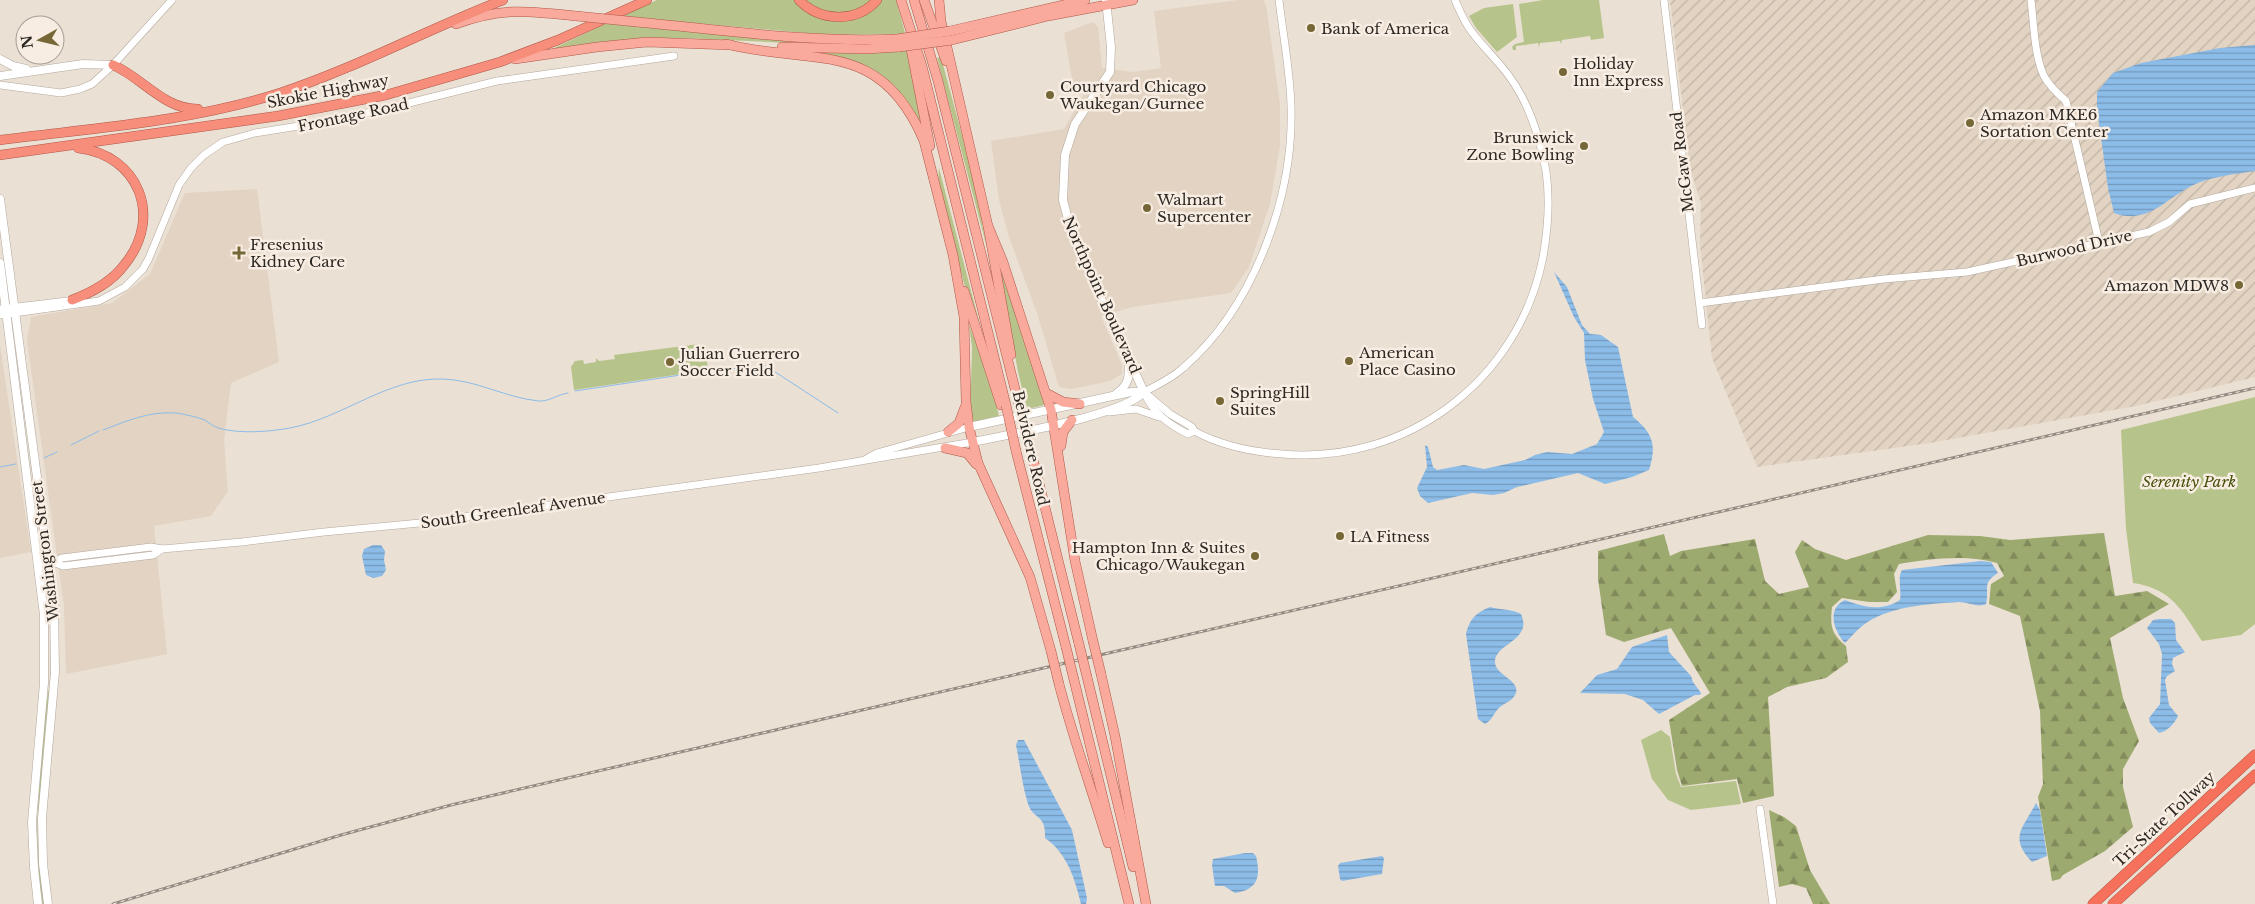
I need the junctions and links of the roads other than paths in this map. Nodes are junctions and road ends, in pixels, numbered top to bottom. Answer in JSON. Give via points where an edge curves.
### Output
{"nodes":[{"id":1,"x":172,"y":0,"type":"edge"},
{"id":2,"x":503,"y":0,"type":"edge"},
{"id":3,"x":647,"y":0,"type":"edge"},
{"id":4,"x":799,"y":0,"type":"edge"},
{"id":5,"x":877,"y":0,"type":"edge"},
{"id":6,"x":914,"y":0,"type":"edge"},
{"id":7,"x":924,"y":0,"type":"edge"},
{"id":8,"x":939,"y":0,"type":"edge"},
{"id":9,"x":1052,"y":0,"type":"edge"},
{"id":10,"x":1086,"y":0,"type":"edge"},
{"id":11,"x":1133,"y":0,"type":"edge"},
{"id":12,"x":1279,"y":0,"type":"edge"},
{"id":13,"x":1455,"y":0,"type":"edge"},
{"id":14,"x":1664,"y":0,"type":"edge"},
{"id":15,"x":2031,"y":0,"type":"edge"},
{"id":16,"x":1107,"y":2,"type":"edge"},
{"id":17,"x":902,"y":3,"type":"edge"},
{"id":18,"x":1014,"y":16,"type":"junction"},
{"id":19,"x":951,"y":36,"type":"junction"},
{"id":20,"x":898,"y":43,"type":"junction"},
{"id":21,"x":726,"y":44,"type":"junction"},
{"id":22,"x":396,"y":46,"type":"junction"},
{"id":23,"x":674,"y":56,"type":"dead end"},
{"id":24,"x":0,"y":59,"type":"edge"},
{"id":25,"x":500,"y":62,"type":"junction"},
{"id":26,"x":113,"y":65,"type":"junction"},
{"id":27,"x":33,"y":70,"type":"junction"},
{"id":28,"x":0,"y":76,"type":"edge"},
{"id":29,"x":0,"y":85,"type":"edge"},
{"id":30,"x":257,"y":100,"type":"junction"},
{"id":31,"x":963,"y":119,"type":"junction"},
{"id":32,"x":0,"y":140,"type":"edge"},
{"id":33,"x":53,"y":148,"type":"junction"},
{"id":34,"x":0,"y":155,"type":"edge"},
{"id":35,"x":2255,"y":188,"type":"edge"},
{"id":36,"x":0,"y":199,"type":"edge"},
{"id":37,"x":939,"y":201,"type":"junction"},
{"id":38,"x":988,"y":226,"type":"junction"},
{"id":39,"x":2099,"y":242,"type":"junction"},
{"id":40,"x":953,"y":255,"type":"junction"},
{"id":41,"x":0,"y":263,"type":"edge"},
{"id":42,"x":111,"y":294,"type":"junction"},
{"id":43,"x":72,"y":300,"type":"junction"},
{"id":44,"x":1700,"y":303,"type":"junction"},
{"id":45,"x":7,"y":311,"type":"edge"},
{"id":46,"x":1702,"y":325,"type":"dead end"},
{"id":47,"x":1128,"y":355,"type":"junction"},
{"id":48,"x":1046,"y":392,"type":"junction"},
{"id":49,"x":1144,"y":392,"type":"junction"},
{"id":50,"x":1114,"y":396,"type":"junction"},
{"id":51,"x":966,"y":402,"type":"junction"},
{"id":52,"x":1080,"y":404,"type":"junction"},
{"id":53,"x":1020,"y":405,"type":"junction"},
{"id":54,"x":1004,"y":406,"type":"junction"},
{"id":55,"x":1051,"y":410,"type":"junction"},
{"id":56,"x":1103,"y":413,"type":"junction"},
{"id":57,"x":1072,"y":420,"type":"junction"},
{"id":58,"x":1166,"y":421,"type":"junction"},
{"id":59,"x":1054,"y":424,"type":"junction"},
{"id":60,"x":969,"y":426,"type":"junction"},
{"id":61,"x":1194,"y":431,"type":"junction"},
{"id":62,"x":948,"y":432,"type":"junction"},
{"id":63,"x":973,"y":442,"type":"junction"},
{"id":64,"x":945,"y":448,"type":"junction"},
{"id":65,"x":1060,"y":458,"type":"junction"},
{"id":66,"x":864,"y":460,"type":"junction"},
{"id":67,"x":981,"y":470,"type":"junction"},
{"id":68,"x":51,"y":562,"type":"junction"},
{"id":69,"x":39,"y":563,"type":"junction"},
{"id":70,"x":2255,"y":755,"type":"edge"},
{"id":71,"x":2255,"y":775,"type":"edge"},
{"id":72,"x":1760,"y":809,"type":"dead end"},
{"id":73,"x":38,"y":904,"type":"edge"},
{"id":74,"x":48,"y":904,"type":"edge"},
{"id":75,"x":1128,"y":904,"type":"edge"},
{"id":76,"x":1144,"y":904,"type":"edge"},
{"id":77,"x":1773,"y":904,"type":"edge"},
{"id":78,"x":2093,"y":904,"type":"edge"},
{"id":79,"x":2113,"y":904,"type":"edge"}],
"edges":[{"from":1,"to":26,"type":"street"},
{"from":2,"to":22,"type":"highway","name":"Skokie Highway","via":[[450,20]]},
{"from":3,"to":25,"type":"highway","name":"Skokie Highway"},
{"from":4,"to":5,"type":"highway","via":[[819,14],[847,17]]},
{"from":6,"to":53,"type":"main road","name":"Belvidere Road","via":[[938,81]]},
{"from":7,"to":31,"type":"main road"},
{"from":8,"to":31,"type":"main road"},
{"from":9,"to":18,"type":"main road"},
{"from":10,"to":18,"type":"main road"},
{"from":11,"to":16,"type":"main road"},
{"from":12,"to":49,"type":"street","via":[[1291,108],[1288,158],[1271,234],[1240,299],[1210,340],[1182,369]]},
{"from":13,"to":61,"type":"street","via":[[1473,35],[1520,92],[1538,139],[1546,172],[1547,238],[1540,275],[1529,306],[1502,354],[1475,386],[1444,411],[1387,442],[1366,448],[1309,456],[1266,453],[1234,446]]},
{"from":14,"to":44,"type":"street","name":"McGaw Road"},
{"from":15,"to":39,"type":"street","via":[[2043,75],[2066,101]]},
{"from":16,"to":19,"type":"main road"},
{"from":16,"to":47,"type":"main road","name":"Northpoint Boulevard","via":[[1110,72],[1075,124],[1065,155],[1063,194],[1073,238]]},
{"from":17,"to":37,"type":"main road"},
{"from":17,"to":54,"type":"main road","name":"Belvidere Road","via":[[922,66]]},
{"from":18,"to":19,"type":"main road"},
{"from":19,"to":20,"type":"main road","bridge":true},
{"from":20,"to":21,"type":"main road","via":[[811,48]]},
{"from":20,"to":22,"type":"main road","bridge":true,"via":[[800,38],[527,10],[476,16]]},
{"from":21,"to":25,"type":"main road","via":[[647,42],[545,53]]},
{"from":21,"to":37,"type":"main road","via":[[838,60],[854,65],[880,81],[895,93],[917,126]]},
{"from":22,"to":30,"type":"highway","name":"Skokie Highway","via":[[319,79]]},
{"from":23,"to":42,"type":"street","name":"Frontage Road","via":[[497,81],[385,109],[223,142],[191,168],[179,185],[149,258],[124,287]]},
{"from":24,"to":27,"type":"main road","via":[[13,66]]},
{"from":25,"to":33,"type":"highway","name":"Skokie Highway","via":[[429,84],[328,108]]},
{"from":26,"to":27,"type":"main road","via":[[83,64]]},
{"from":26,"to":29,"type":"street","via":[[92,84],[71,92],[53,93]]},
{"from":26,"to":30,"type":"highway","via":[[180,107],[197,109]]},
{"from":27,"to":28,"type":"main road"},
{"from":30,"to":32,"type":"highway","name":"Skokie Highway","via":[[185,115]]},
{"from":31,"to":38,"type":"main road"},
{"from":33,"to":34,"type":"highway","name":"Skokie Highway"},
{"from":33,"to":43,"type":"highway","via":[[88,149],[113,159],[134,180],[143,209],[138,242],[124,266],[101,286]]},
{"from":35,"to":39,"type":"street","name":"Burwood Drive","via":[[2190,204],[2170,222],[2149,232]]},
{"from":36,"to":45,"type":"main road","name":"Washington Street"},
{"from":37,"to":40,"type":"main road"},
{"from":38,"to":48,"type":"main road","via":[[1004,262]]},
{"from":38,"to":53,"type":"main road"},
{"from":39,"to":44,"type":"street","name":"Burwood Drive","via":[[1967,272],[1884,279]]},
{"from":40,"to":51,"type":"main road","via":[[964,317]]},
{"from":40,"to":54,"type":"main road"},
{"from":41,"to":45,"type":"main road","name":"Washington Street"},
{"from":42,"to":43,"type":"street","name":"Frontage Road"},
{"from":42,"to":45,"type":"street","name":"Frontage Road","via":[[99,300]]},
{"from":43,"to":45,"type":"street","name":"Frontage Road"},
{"from":44,"to":46,"type":"street","name":"McGaw Road"},
{"from":45,"to":68,"type":"main road","name":"Washington Street"},
{"from":45,"to":69,"type":"main road","name":"Washington Street"},
{"from":47,"to":49,"type":"main road","name":"Northpoint Boulevard"},
{"from":47,"to":50,"type":"main road","via":[[1129,380]]},
{"from":48,"to":52,"type":"main road","via":[[1063,402]]},
{"from":48,"to":55,"type":"main road"},
{"from":49,"to":50,"type":"main road"},
{"from":49,"to":56,"type":"main road"},
{"from":49,"to":58,"type":"street","via":[[1149,405]]},
{"from":49,"to":61,"type":"street"},
{"from":50,"to":52,"type":"main road"},
{"from":51,"to":60,"type":"main road"},
{"from":51,"to":62,"type":"main road","via":[[962,420]]},
{"from":52,"to":55,"type":"main road"},
{"from":53,"to":76,"type":"main road","name":"Belvidere Road","bridge":true},
{"from":54,"to":75,"type":"main road","name":"Belvidere Road","bridge":true},
{"from":55,"to":59,"type":"main road"},
{"from":55,"to":60,"type":"main road"},
{"from":56,"to":57,"type":"main road"},
{"from":56,"to":58,"type":"street","via":[[1136,409]]},
{"from":57,"to":59,"type":"main road"},
{"from":57,"to":65,"type":"main road","via":[[1063,432]]},
{"from":58,"to":61,"type":"street","via":[[1188,434]]},
{"from":59,"to":63,"type":"main road"},
{"from":59,"to":65,"type":"main road"},
{"from":60,"to":62,"type":"street","name":"South Greenleaf Avenue"},
{"from":60,"to":63,"type":"main road"},
{"from":62,"to":66,"type":"street","name":"South Greenleaf Avenue","via":[[877,453]]},
{"from":63,"to":64,"type":"street","name":"South Greenleaf Avenue"},
{"from":63,"to":67,"type":"main road"},
{"from":64,"to":66,"type":"street","name":"South Greenleaf Avenue"},
{"from":64,"to":67,"type":"main road","via":[[967,453]]},
{"from":65,"to":76,"type":"main road","bridge":true,"via":[[1075,561],[1115,736]]},
{"from":66,"to":68,"type":"street","name":"South Greenleaf Avenue","via":[[420,523],[242,542],[162,549],[151,547]]},
{"from":67,"to":75,"type":"main road","bridge":true,"via":[[1030,576],[1073,735]]},
{"from":68,"to":69,"type":"street","name":"South Greenleaf Avenue"},
{"from":68,"to":74,"type":"main road","name":"Washington Street","via":[[55,665],[42,818]]},
{"from":69,"to":73,"type":"main road","name":"Washington Street","via":[[46,652],[32,822]]},
{"from":70,"to":78,"type":"highway","name":"Tri-State Tollway"},
{"from":71,"to":79,"type":"highway","name":"Tri-State Tollway"},
{"from":72,"to":77,"type":"street"}]}
